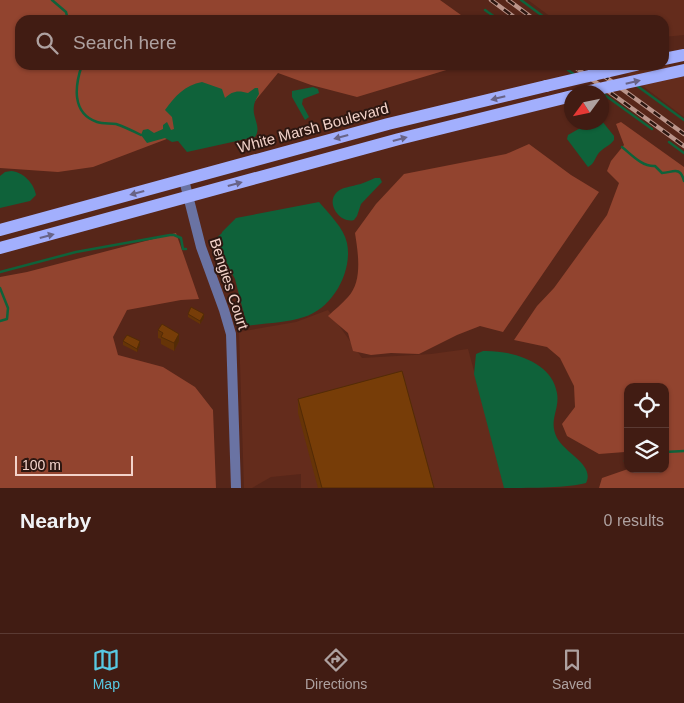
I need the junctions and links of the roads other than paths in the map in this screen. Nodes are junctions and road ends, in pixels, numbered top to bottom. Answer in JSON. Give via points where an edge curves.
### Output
{"nodes":[{"id":1,"x":615,"y":70,"type":"edge"},
{"id":2,"x":684,"y":70,"type":"edge"},
{"id":3,"x":609,"y":87,"type":"edge"},
{"id":4,"x":564,"y":97,"type":"edge"},
{"id":5,"x":184,"y":180,"type":"junction"},
{"id":6,"x":188,"y":197,"type":"junction"},
{"id":7,"x":0,"y":230,"type":"edge"},
{"id":8,"x":0,"y":248,"type":"edge"},
{"id":9,"x":236,"y":488,"type":"edge"}],
"edges":[{"from":1,"to":5,"type":"main road","name":"White Marsh Boulevard","one_way":true,"bridge":true,"via":[[388,124]]},
{"from":3,"to":2,"type":"main road","one_way":true,"bridge":true},
{"from":6,"to":4,"type":"main road","one_way":true},
{"from":5,"to":6,"type":"street","name":"Bengies Court"},
{"from":5,"to":7,"type":"main road","name":"White Marsh Boulevard","one_way":true},
{"from":8,"to":6,"type":"main road","one_way":true},
{"from":6,"to":9,"type":"street","name":"Bengies Court","via":[[201,247],[231,334]]}]}
